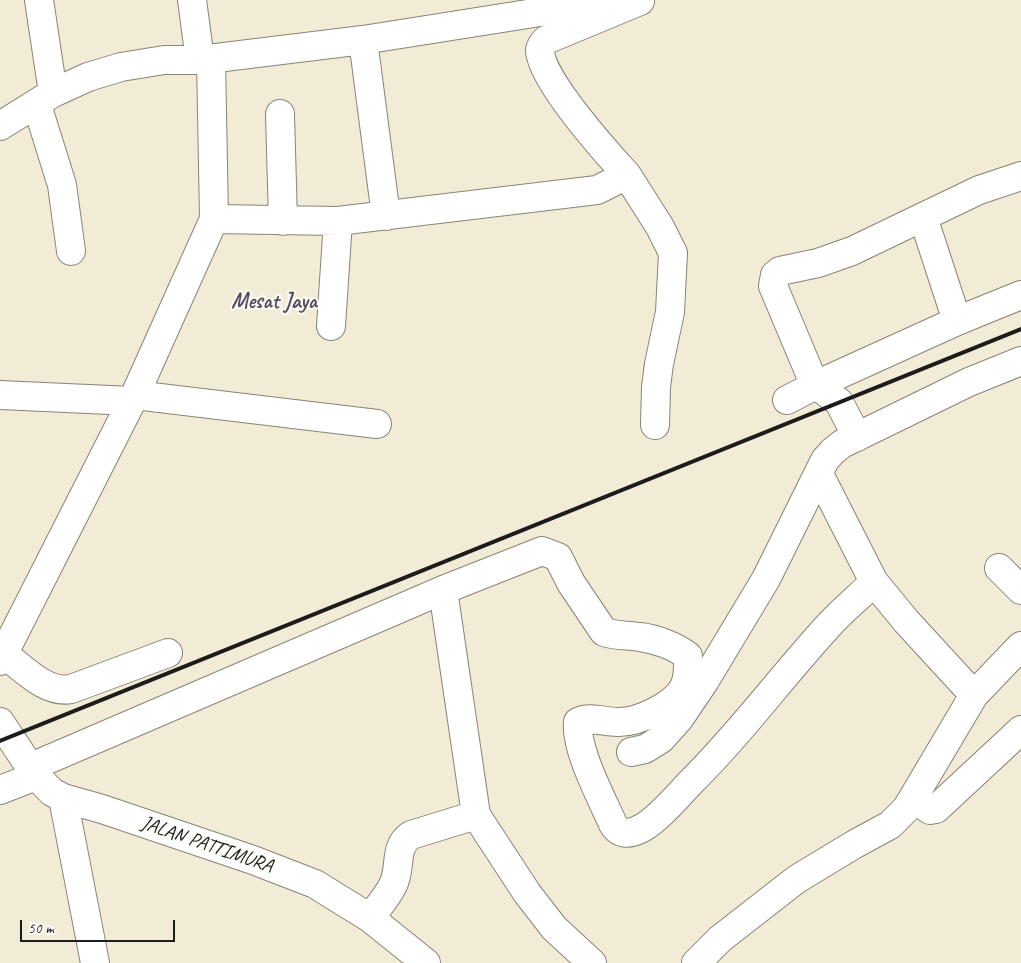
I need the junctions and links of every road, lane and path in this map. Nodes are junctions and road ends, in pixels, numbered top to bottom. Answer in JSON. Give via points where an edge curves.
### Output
{"nodes":[{"id":1,"x":39,"y":0,"type":"edge"},
{"id":2,"x":192,"y":0,"type":"edge"},
{"id":3,"x":648,"y":1,"type":"edge"},
{"id":4,"x":363,"y":40,"type":"junction"},
{"id":5,"x":206,"y":60,"type":"junction"},
{"id":6,"x":45,"y":99,"type":"junction"},
{"id":7,"x":280,"y":114,"type":"dead end"},
{"id":8,"x":0,"y":126,"type":"edge"},
{"id":9,"x":1021,"y":176,"type":"edge"},
{"id":10,"x":616,"y":180,"type":"junction"},
{"id":11,"x":386,"y":216,"type":"junction"},
{"id":12,"x":923,"y":217,"type":"junction"},
{"id":13,"x":214,"y":220,"type":"junction"},
{"id":14,"x":283,"y":221,"type":"junction"},
{"id":15,"x":338,"y":221,"type":"junction"},
{"id":16,"x":70,"y":250,"type":"dead end"},
{"id":17,"x":1021,"y":295,"type":"edge"},
{"id":18,"x":957,"y":321,"type":"junction"},
{"id":19,"x":331,"y":326,"type":"dead end"},
{"id":20,"x":1021,"y":361,"type":"edge"},
{"id":21,"x":816,"y":385,"type":"junction"},
{"id":22,"x":0,"y":395,"type":"edge"},
{"id":23,"x":133,"y":398,"type":"junction"},
{"id":24,"x":787,"y":400,"type":"dead end"},
{"id":25,"x":377,"y":424,"type":"dead end"},
{"id":26,"x":655,"y":425,"type":"dead end"},
{"id":27,"x":857,"y":437,"type":"junction"},
{"id":28,"x":819,"y":474,"type":"junction"},
{"id":29,"x":999,"y":568,"type":"dead end"},
{"id":30,"x":876,"y":585,"type":"junction"},
{"id":31,"x":443,"y":590,"type":"junction"},
{"id":32,"x":1021,"y":590,"type":"edge"},
{"id":33,"x":1021,"y":646,"type":"edge"},
{"id":34,"x":168,"y":653,"type":"dead end"},
{"id":35,"x":2,"y":657,"type":"edge"},
{"id":36,"x":692,"y":658,"type":"junction"},
{"id":37,"x":974,"y":695,"type":"junction"},
{"id":38,"x":0,"y":722,"type":"edge"},
{"id":39,"x":1019,"y":737,"type":"edge"},
{"id":40,"x":631,"y":752,"type":"dead end"},
{"id":41,"x":34,"y":772,"type":"junction"},
{"id":42,"x":0,"y":790,"type":"edge"},
{"id":43,"x":63,"y":798,"type":"junction"},
{"id":44,"x":913,"y":798,"type":"junction"},
{"id":45,"x":476,"y":816,"type":"junction"},
{"id":46,"x":370,"y":918,"type":"junction"},
{"id":47,"x":415,"y":959,"type":"edge"},
{"id":48,"x":96,"y":963,"type":"edge"},
{"id":49,"x":592,"y":963,"type":"edge"},
{"id":50,"x":696,"y":963,"type":"edge"}],
"edges":[{"from":1,"to":6,"type":"street"},
{"from":2,"to":5,"type":"street"},
{"from":3,"to":4,"type":"street","via":[[553,10]]},
{"from":3,"to":10,"type":"street","via":[[546,40],[540,51],[551,81],[606,152]]},
{"from":4,"to":5,"type":"street"},
{"from":4,"to":11,"type":"street"},
{"from":5,"to":6,"type":"street","via":[[164,60],[121,67],[88,77]]},
{"from":5,"to":13,"type":"street"},
{"from":6,"to":8,"type":"street"},
{"from":6,"to":16,"type":"street","via":[[62,185]]},
{"from":7,"to":14,"type":"street"},
{"from":9,"to":12,"type":"street","via":[[979,190]]},
{"from":10,"to":11,"type":"street","via":[[597,190]]},
{"from":10,"to":26,"type":"street","via":[[660,226],[673,253],[670,312],[659,364]]},
{"from":11,"to":15,"type":"street"},
{"from":12,"to":18,"type":"street"},
{"from":12,"to":21,"type":"street","via":[[852,250],[775,275],[773,286]]},
{"from":13,"to":14,"type":"street"},
{"from":13,"to":23,"type":"street"},
{"from":14,"to":15,"type":"street"},
{"from":15,"to":19,"type":"street"},
{"from":17,"to":18,"type":"street"},
{"from":18,"to":21,"type":"street"},
{"from":20,"to":27,"type":"street","via":[[969,382]]},
{"from":21,"to":24,"type":"street"},
{"from":21,"to":27,"type":"street","via":[[840,402]]},
{"from":22,"to":23,"type":"street"},
{"from":23,"to":25,"type":"street"},
{"from":23,"to":35,"type":"street"},
{"from":27,"to":28,"type":"street","via":[[833,451]]},
{"from":28,"to":30,"type":"street"},
{"from":28,"to":36,"type":"street","via":[[766,580]]},
{"from":29,"to":32,"type":"street"},
{"from":30,"to":36,"type":"street","via":[[832,622],[719,755],[662,812],[643,828],[619,832],[584,756],[578,722],[629,721],[668,704],[679,696]]},
{"from":30,"to":37,"type":"street"},
{"from":31,"to":36,"type":"street","via":[[542,551],[558,557],[571,583],[604,632],[641,637]]},
{"from":31,"to":41,"type":"street"},
{"from":31,"to":45,"type":"street"},
{"from":33,"to":37,"type":"street"},
{"from":34,"to":35,"type":"street","via":[[62,691],[43,684]]},
{"from":36,"to":40,"type":"street","via":[[679,719],[661,739],[646,749]]},
{"from":37,"to":44,"type":"street"},
{"from":38,"to":41,"type":"street","name":"JALAN PATTIMURA"},
{"from":39,"to":44,"type":"street","via":[[936,809],[930,810]]},
{"from":41,"to":42,"type":"street"},
{"from":41,"to":43,"type":"street","name":"JALAN PATTIMURA","via":[[52,792]]},
{"from":43,"to":46,"type":"street","name":"JALAN PATTIMURA","via":[[236,854],[315,884]]},
{"from":43,"to":48,"type":"street"},
{"from":44,"to":50,"type":"street","via":[[890,825],[797,879],[720,939]]},
{"from":45,"to":46,"type":"street","via":[[405,839],[400,846],[392,887]]},
{"from":45,"to":49,"type":"street","via":[[554,928]]},
{"from":46,"to":47,"type":"street","name":"JALAN PATTIMURA"}]}
